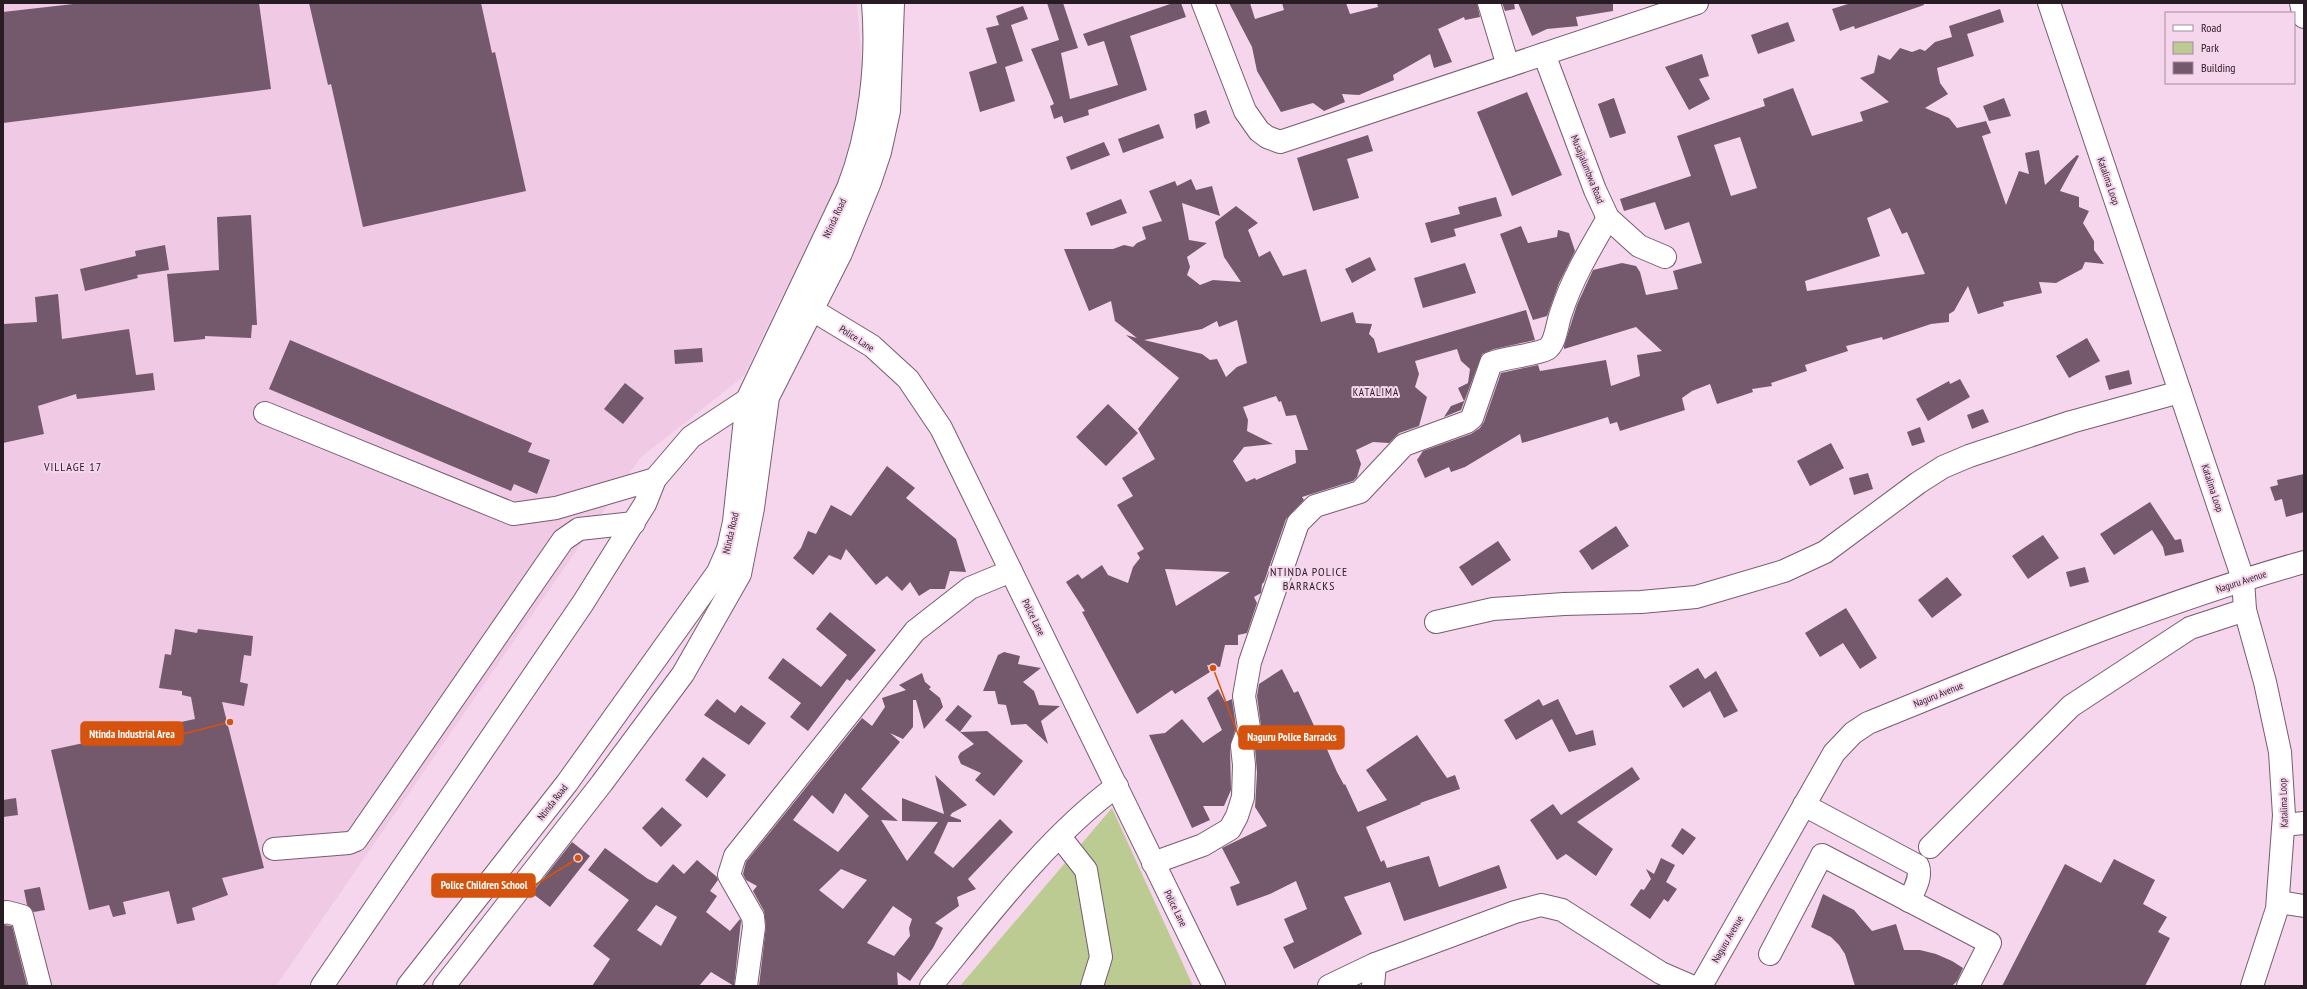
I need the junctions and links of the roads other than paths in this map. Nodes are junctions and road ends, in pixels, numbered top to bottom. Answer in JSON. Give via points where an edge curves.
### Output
{"nodes":[{"id":1,"x":874,"y":3,"type":"edge"},
{"id":2,"x":893,"y":3,"type":"edge"},
{"id":3,"x":1203,"y":3,"type":"edge"},
{"id":4,"x":1489,"y":3,"type":"edge"},
{"id":5,"x":1697,"y":3,"type":"edge"},
{"id":6,"x":2049,"y":3,"type":"edge"},
{"id":7,"x":2301,"y":3,"type":"edge"},
{"id":8,"x":2304,"y":17,"type":"edge"},
{"id":9,"x":1544,"y":54,"type":"junction"},
{"id":10,"x":1508,"y":66,"type":"junction"},
{"id":11,"x":1608,"y":218,"type":"junction"},
{"id":12,"x":1665,"y":257,"type":"dead end"},
{"id":13,"x":793,"y":299,"type":"junction"},
{"id":14,"x":813,"y":310,"type":"junction"},
{"id":15,"x":2180,"y":392,"type":"junction"},
{"id":16,"x":747,"y":400,"type":"junction"},
{"id":17,"x":265,"y":413,"type":"dead end"},
{"id":18,"x":654,"y":479,"type":"junction"},
{"id":19,"x":634,"y":522,"type":"junction"},
{"id":20,"x":2304,"y":562,"type":"edge"},
{"id":21,"x":1011,"y":571,"type":"junction"},
{"id":22,"x":2243,"y":579,"type":"junction"},
{"id":23,"x":2245,"y":610,"type":"junction"},
{"id":24,"x":1436,"y":622,"type":"dead end"},
{"id":25,"x":1117,"y":786,"type":"junction"},
{"id":26,"x":1804,"y":806,"type":"junction"},
{"id":27,"x":2294,"y":824,"type":"edge"},
{"id":28,"x":1060,"y":837,"type":"junction"},
{"id":29,"x":1930,"y":847,"type":"dead end"},
{"id":30,"x":274,"y":849,"type":"dead end"},
{"id":31,"x":1153,"y":863,"type":"junction"},
{"id":32,"x":1909,"y":901,"type":"junction"},
{"id":33,"x":2278,"y":902,"type":"junction"},
{"id":34,"x":2304,"y":906,"type":"edge"},
{"id":35,"x":3,"y":913,"type":"edge"},
{"id":36,"x":1770,"y":954,"type":"dead end"},
{"id":37,"x":1375,"y":964,"type":"junction"},
{"id":38,"x":40,"y":986,"type":"edge"},
{"id":39,"x":322,"y":986,"type":"edge"},
{"id":40,"x":408,"y":986,"type":"edge"},
{"id":41,"x":444,"y":986,"type":"edge"},
{"id":42,"x":746,"y":986,"type":"edge"},
{"id":43,"x":931,"y":986,"type":"edge"},
{"id":44,"x":1092,"y":986,"type":"edge"},
{"id":45,"x":1214,"y":986,"type":"edge"},
{"id":46,"x":1329,"y":986,"type":"edge"},
{"id":47,"x":1373,"y":986,"type":"edge"},
{"id":48,"x":1691,"y":986,"type":"edge"},
{"id":49,"x":1701,"y":986,"type":"edge"},
{"id":50,"x":1968,"y":986,"type":"edge"},
{"id":51,"x":2252,"y":986,"type":"edge"}],
"edges":[{"from":1,"to":13,"type":"street","name":"Ntinda Road","via":[[873,73],[860,158]]},
{"from":2,"to":14,"type":"street","name":"Ntinda Road","via":[[889,111],[880,152],[841,253]]},
{"from":3,"to":10,"type":"street","via":[[1248,117],[1259,131],[1280,142]]},
{"from":4,"to":10,"type":"street"},
{"from":5,"to":9,"type":"street"},
{"from":6,"to":15,"type":"street","name":"Katalima Loop"},
{"from":7,"to":8,"type":"street"},
{"from":9,"to":10,"type":"street"},
{"from":9,"to":11,"type":"street","name":"Musajjalumbwa Road","via":[[1594,190]]},
{"from":11,"to":12,"type":"street","name":"Musajjalumbwa Road","via":[[1638,246]]},
{"from":11,"to":31,"type":"street","via":[[1570,285],[1552,343],[1546,349],[1491,363],[1472,418],[1404,445],[1360,492],[1315,506],[1298,523],[1250,662],[1244,696],[1249,728],[1242,746],[1243,797],[1237,816],[1230,829],[1203,845]]},
{"from":13,"to":14,"type":"street","name":"Police Lane"},
{"from":13,"to":16,"type":"street","name":"Ntinda Road"},
{"from":14,"to":21,"type":"street","name":"Police Lane","via":[[872,346],[908,379],[942,428]]},
{"from":14,"to":41,"type":"street","name":"Ntinda Road","via":[[768,397],[753,508],[740,574],[682,674],[597,790]]},
{"from":15,"to":22,"type":"street","name":"Katalima Loop"},
{"from":15,"to":24,"type":"street","via":[[2071,422],[1943,467],[1825,552],[1784,571],[1696,597],[1493,609]]},
{"from":16,"to":18,"type":"street","via":[[691,437]]},
{"from":16,"to":40,"type":"street","name":"Ntinda Road","via":[[734,522],[728,549],[718,572],[567,783]]},
{"from":17,"to":18,"type":"street","via":[[513,514],[556,508]]},
{"from":18,"to":19,"type":"street","via":[[645,504]]},
{"from":19,"to":30,"type":"street","via":[[578,529],[563,540],[356,840],[349,843]]},
{"from":19,"to":39,"type":"street","via":[[556,643]]},
{"from":20,"to":22,"type":"street","name":"Naguru Avenue"},
{"from":21,"to":25,"type":"street","name":"Police Lane"},
{"from":21,"to":42,"type":"street","via":[[970,588],[915,631],[735,856],[728,875],[753,917],[754,927]]},
{"from":22,"to":23,"type":"street","name":"Katalima Loop"},
{"from":22,"to":26,"type":"street","name":"Naguru Avenue","via":[[2054,647],[1868,723],[1853,733],[1834,753]]},
{"from":23,"to":27,"type":"street","name":"Katalima Loop","via":[[2265,682]]},
{"from":23,"to":29,"type":"street","via":[[2190,628],[2071,706]]},
{"from":25,"to":28,"type":"street","via":[[1100,798]]},
{"from":25,"to":31,"type":"street","name":"Police Lane"},
{"from":26,"to":32,"type":"street","via":[[1918,866],[1918,880]]},
{"from":26,"to":49,"type":"street","name":"Naguru Avenue"},
{"from":27,"to":33,"type":"street","name":"Katalima Loop"},
{"from":28,"to":43,"type":"street","via":[[995,908]]},
{"from":28,"to":44,"type":"street","via":[[1086,870],[1101,957]]},
{"from":31,"to":45,"type":"street","name":"Police Lane"},
{"from":32,"to":36,"type":"street","via":[[1822,855]]},
{"from":32,"to":50,"type":"street","via":[[1990,943]]},
{"from":33,"to":34,"type":"street"},
{"from":33,"to":51,"type":"street","name":"Katalima Loop"},
{"from":35,"to":38,"type":"street","via":[[22,916]]},
{"from":37,"to":46,"type":"street"},
{"from":37,"to":47,"type":"street"},
{"from":37,"to":48,"type":"street","via":[[1515,912],[1541,905],[1562,910],[1661,973]]}]}
